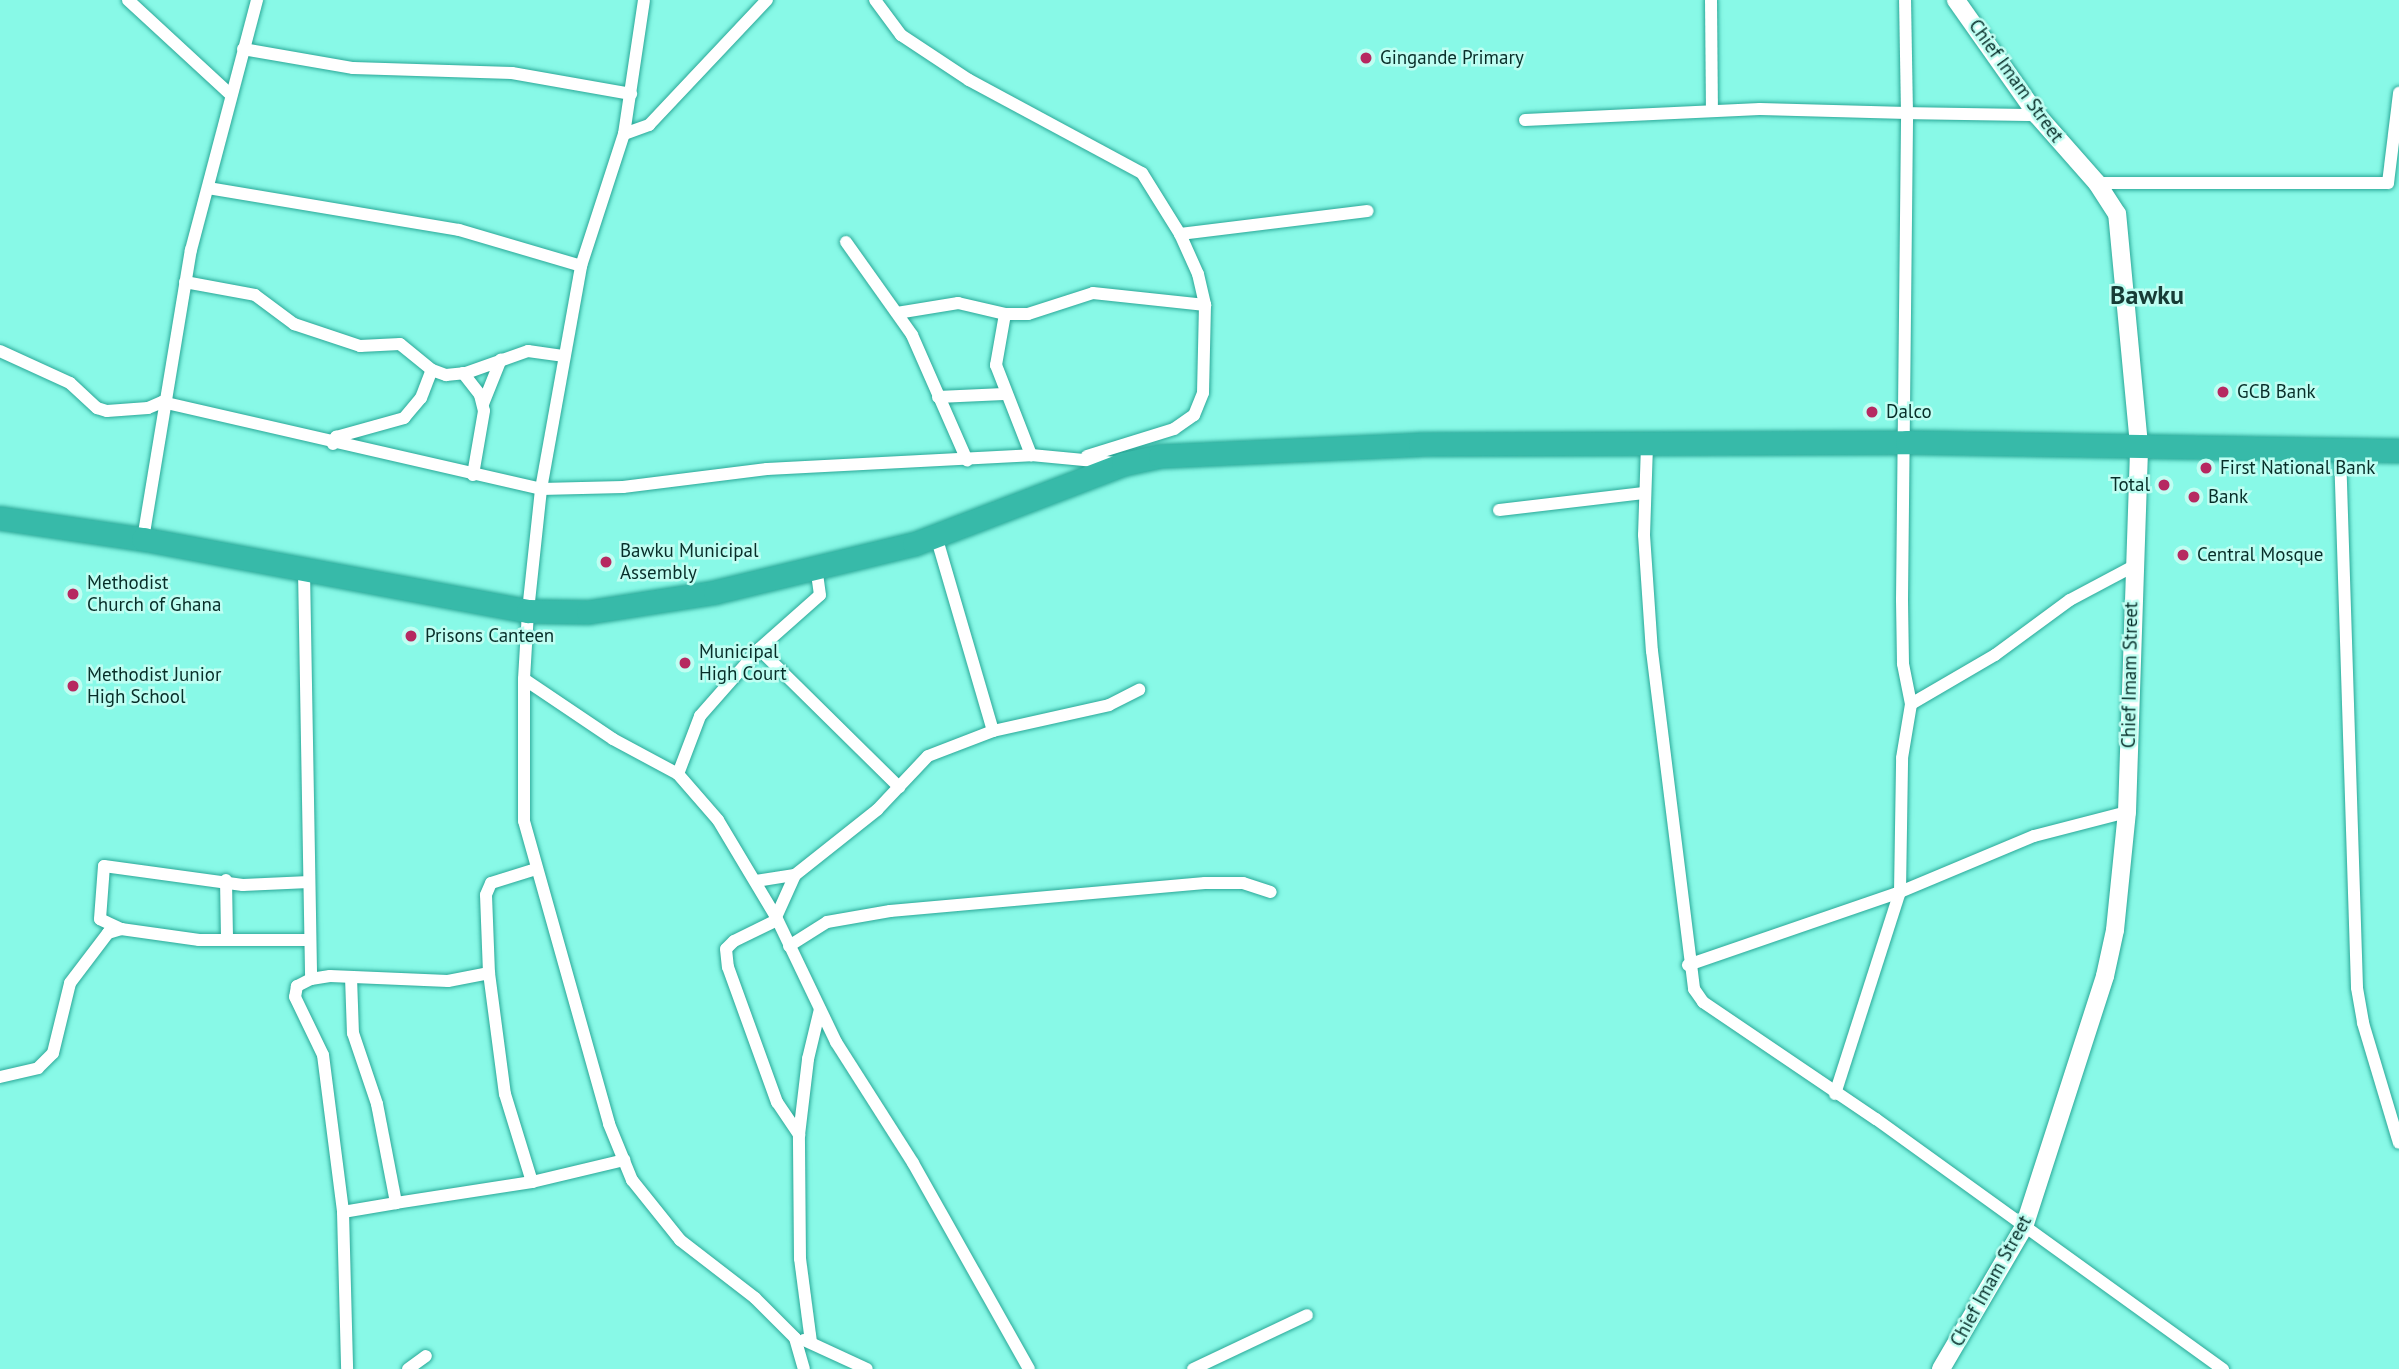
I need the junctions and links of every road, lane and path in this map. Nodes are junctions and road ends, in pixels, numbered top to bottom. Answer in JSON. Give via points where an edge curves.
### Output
{"nodes":[{"id":1,"x":128,"y":0,"type":"edge"},
{"id":2,"x":257,"y":0,"type":"edge"},
{"id":3,"x":644,"y":0,"type":"edge"},
{"id":4,"x":767,"y":0,"type":"edge"},
{"id":5,"x":876,"y":0,"type":"edge"},
{"id":6,"x":1712,"y":0,"type":"edge"},
{"id":7,"x":1905,"y":0,"type":"edge"},
{"id":8,"x":1956,"y":0,"type":"edge"},
{"id":9,"x":243,"y":49,"type":"junction"},
{"id":10,"x":2399,"y":93,"type":"edge"},
{"id":11,"x":631,"y":94,"type":"junction"},
{"id":12,"x":231,"y":95,"type":"junction"},
{"id":13,"x":1712,"y":111,"type":"junction"},
{"id":14,"x":1907,"y":113,"type":"junction"},
{"id":15,"x":2036,"y":115,"type":"junction"},
{"id":16,"x":1525,"y":120,"type":"dead end"},
{"id":17,"x":624,"y":134,"type":"junction"},
{"id":18,"x":2097,"y":183,"type":"junction"},
{"id":19,"x":2394,"y":183,"type":"edge"},
{"id":20,"x":208,"y":188,"type":"junction"},
{"id":21,"x":1368,"y":211,"type":"dead end"},
{"id":22,"x":1180,"y":234,"type":"junction"},
{"id":23,"x":846,"y":242,"type":"dead end"},
{"id":24,"x":581,"y":266,"type":"junction"},
{"id":25,"x":185,"y":282,"type":"junction"},
{"id":26,"x":1205,"y":305,"type":"junction"},
{"id":27,"x":897,"y":313,"type":"junction"},
{"id":28,"x":1005,"y":314,"type":"junction"},
{"id":29,"x":0,"y":351,"type":"edge"},
{"id":30,"x":563,"y":356,"type":"junction"},
{"id":31,"x":501,"y":359,"type":"junction"},
{"id":32,"x":432,"y":370,"type":"junction"},
{"id":33,"x":463,"y":373,"type":"junction"},
{"id":34,"x":1004,"y":394,"type":"junction"},
{"id":35,"x":938,"y":397,"type":"junction"},
{"id":36,"x":162,"y":402,"type":"junction"},
{"id":37,"x":483,"y":404,"type":"junction"},
{"id":38,"x":1907,"y":442,"type":"junction"},
{"id":39,"x":333,"y":444,"type":"junction"},
{"id":40,"x":2139,"y":444,"type":"junction"},
{"id":41,"x":1647,"y":445,"type":"junction"},
{"id":42,"x":2399,"y":451,"type":"edge"},
{"id":43,"x":2340,"y":452,"type":"junction"},
{"id":44,"x":1031,"y":455,"type":"junction"},
{"id":45,"x":1083,"y":457,"type":"junction"},
{"id":46,"x":967,"y":460,"type":"junction"},
{"id":47,"x":1123,"y":464,"type":"junction"},
{"id":48,"x":473,"y":475,"type":"junction"},
{"id":49,"x":541,"y":489,"type":"junction"},
{"id":50,"x":1644,"y":493,"type":"junction"},
{"id":51,"x":1500,"y":510,"type":"dead end"},
{"id":52,"x":0,"y":518,"type":"edge"},
{"id":53,"x":936,"y":536,"type":"junction"},
{"id":54,"x":144,"y":539,"type":"junction"},
{"id":55,"x":2132,"y":567,"type":"junction"},
{"id":56,"x":816,"y":568,"type":"junction"},
{"id":57,"x":304,"y":570,"type":"junction"},
{"id":58,"x":528,"y":611,"type":"junction"},
{"id":59,"x":758,"y":649,"type":"junction"},
{"id":60,"x":524,"y":679,"type":"junction"},
{"id":61,"x":1139,"y":690,"type":"dead end"},
{"id":62,"x":1911,"y":705,"type":"junction"},
{"id":63,"x":993,"y":731,"type":"junction"},
{"id":64,"x":678,"y":774,"type":"junction"},
{"id":65,"x":899,"y":787,"type":"junction"},
{"id":66,"x":2127,"y":811,"type":"junction"},
{"id":67,"x":537,"y":869,"type":"junction"},
{"id":68,"x":795,"y":875,"type":"junction"},
{"id":69,"x":226,"y":880,"type":"junction"},
{"id":70,"x":756,"y":881,"type":"junction"},
{"id":71,"x":309,"y":882,"type":"junction"},
{"id":72,"x":1271,"y":892,"type":"dead end"},
{"id":73,"x":1900,"y":892,"type":"junction"},
{"id":74,"x":777,"y":918,"type":"junction"},
{"id":75,"x":121,"y":929,"type":"junction"},
{"id":76,"x":227,"y":939,"type":"junction"},
{"id":77,"x":310,"y":940,"type":"junction"},
{"id":78,"x":789,"y":946,"type":"junction"},
{"id":79,"x":1688,"y":965,"type":"junction"},
{"id":80,"x":489,"y":973,"type":"junction"},
{"id":81,"x":351,"y":976,"type":"junction"},
{"id":82,"x":311,"y":979,"type":"junction"},
{"id":83,"x":820,"y":1009,"type":"junction"},
{"id":84,"x":0,"y":1077,"type":"edge"},
{"id":85,"x":1835,"y":1094,"type":"junction"},
{"id":86,"x":799,"y":1135,"type":"junction"},
{"id":87,"x":2399,"y":1143,"type":"edge"},
{"id":88,"x":624,"y":1160,"type":"junction"},
{"id":89,"x":533,"y":1182,"type":"junction"},
{"id":90,"x":397,"y":1203,"type":"junction"},
{"id":91,"x":343,"y":1212,"type":"junction"},
{"id":92,"x":2024,"y":1227,"type":"junction"},
{"id":93,"x":1307,"y":1315,"type":"dead end"},
{"id":94,"x":795,"y":1338,"type":"junction"},
{"id":95,"x":811,"y":1342,"type":"junction"},
{"id":96,"x":426,"y":1356,"type":"dead end"},
{"id":97,"x":347,"y":1369,"type":"edge"},
{"id":98,"x":408,"y":1369,"type":"edge"},
{"id":99,"x":804,"y":1369,"type":"edge"},
{"id":100,"x":866,"y":1369,"type":"edge"},
{"id":101,"x":1029,"y":1369,"type":"edge"},
{"id":102,"x":1193,"y":1369,"type":"edge"},
{"id":103,"x":1941,"y":1369,"type":"edge"},
{"id":104,"x":2223,"y":1369,"type":"edge"}],
"edges":[{"from":1,"to":12,"type":"street"},
{"from":2,"to":9,"type":"street"},
{"from":3,"to":11,"type":"street"},
{"from":4,"to":17,"type":"street","via":[[649,125]]},
{"from":5,"to":22,"type":"street","via":[[901,35],[969,80],[1142,173]]},
{"from":6,"to":13,"type":"street"},
{"from":7,"to":14,"type":"street"},
{"from":8,"to":15,"type":"street","name":"Chief Imam Street"},
{"from":9,"to":11,"type":"street","via":[[353,68],[512,74]]},
{"from":9,"to":12,"type":"street"},
{"from":10,"to":19,"type":"street"},
{"from":11,"to":17,"type":"street"},
{"from":12,"to":20,"type":"street"},
{"from":13,"to":14,"type":"street"},
{"from":13,"to":16,"type":"street"},
{"from":14,"to":15,"type":"street"},
{"from":14,"to":38,"type":"street"},
{"from":15,"to":18,"type":"street","name":"Chief Imam Street"},
{"from":17,"to":24,"type":"street"},
{"from":18,"to":19,"type":"street"},
{"from":18,"to":40,"type":"street","name":"Chief Imam Street","via":[[2117,214],[2125,258]]},
{"from":20,"to":24,"type":"street","via":[[341,207],[493,237]]},
{"from":20,"to":25,"type":"street"},
{"from":21,"to":22,"type":"street"},
{"from":22,"to":26,"type":"street","via":[[1198,274]]},
{"from":23,"to":27,"type":"street"},
{"from":24,"to":30,"type":"street"},
{"from":25,"to":32,"type":"street","via":[[255,295],[294,324],[360,346],[400,344]]},
{"from":25,"to":36,"type":"street"},
{"from":26,"to":28,"type":"street","via":[[1093,293],[1028,314]]},
{"from":26,"to":45,"type":"street","via":[[1203,393],[1194,415],[1174,429]]},
{"from":27,"to":28,"type":"street","via":[[958,303]]},
{"from":27,"to":35,"type":"street","via":[[922,353]]},
{"from":28,"to":34,"type":"street","via":[[996,347]]},
{"from":29,"to":36,"type":"street","via":[[70,383],[97,408],[148,408]]},
{"from":30,"to":31,"type":"street","via":[[539,350]]},
{"from":30,"to":49,"type":"street"},
{"from":31,"to":33,"type":"street"},
{"from":31,"to":37,"type":"street"},
{"from":32,"to":33,"type":"street","via":[[446,375]]},
{"from":32,"to":39,"type":"street","via":[[421,398],[404,418],[336,437]]},
{"from":33,"to":37,"type":"street","via":[[475,385]]},
{"from":34,"to":35,"type":"street"},
{"from":34,"to":44,"type":"street"},
{"from":35,"to":46,"type":"street"},
{"from":36,"to":39,"type":"street"},
{"from":36,"to":54,"type":"street"},
{"from":37,"to":48,"type":"street"},
{"from":38,"to":40,"type":"highway"},
{"from":38,"to":41,"type":"highway"},
{"from":38,"to":62,"type":"street","via":[[1903,664]]},
{"from":39,"to":48,"type":"street"},
{"from":40,"to":43,"type":"highway"},
{"from":40,"to":55,"type":"street","name":"Chief Imam Street"},
{"from":41,"to":47,"type":"highway","via":[[1305,447],[1160,456]]},
{"from":41,"to":50,"type":"street"},
{"from":42,"to":43,"type":"highway"},
{"from":43,"to":87,"type":"street","via":[[2355,967],[2360,1015]]},
{"from":44,"to":45,"type":"street"},
{"from":44,"to":46,"type":"street"},
{"from":45,"to":47,"type":"street"},
{"from":46,"to":49,"type":"street","via":[[767,469],[623,487]]},
{"from":47,"to":53,"type":"highway"},
{"from":48,"to":49,"type":"street"},
{"from":49,"to":58,"type":"street"},
{"from":50,"to":51,"type":"street"},
{"from":50,"to":79,"type":"street","via":[[1652,650]]},
{"from":52,"to":54,"type":"highway"},
{"from":53,"to":56,"type":"highway"},
{"from":53,"to":63,"type":"street"},
{"from":54,"to":57,"type":"highway"},
{"from":55,"to":62,"type":"street","via":[[2070,600],[1995,656]]},
{"from":55,"to":66,"type":"street","name":"Chief Imam Street"},
{"from":56,"to":58,"type":"highway","via":[[651,603],[588,612]]},
{"from":56,"to":59,"type":"street","via":[[820,595]]},
{"from":57,"to":58,"type":"highway"},
{"from":57,"to":71,"type":"street"},
{"from":58,"to":60,"type":"street"},
{"from":59,"to":64,"type":"street","via":[[700,716]]},
{"from":59,"to":65,"type":"street"},
{"from":60,"to":64,"type":"street","via":[[613,739]]},
{"from":60,"to":67,"type":"street","via":[[524,821]]},
{"from":61,"to":63,"type":"street","via":[[1109,705]]},
{"from":62,"to":73,"type":"street","via":[[1902,758]]},
{"from":63,"to":65,"type":"street","via":[[928,756]]},
{"from":64,"to":70,"type":"street","via":[[718,820]]},
{"from":65,"to":68,"type":"street"},
{"from":66,"to":73,"type":"street","via":[[2034,836]]},
{"from":66,"to":92,"type":"street","name":"Chief Imam Street","via":[[2115,930],[2105,976]]},
{"from":67,"to":80,"type":"street","via":[[497,880],[487,889]]},
{"from":67,"to":88,"type":"street","via":[[594,1076]]},
{"from":68,"to":70,"type":"street"},
{"from":68,"to":74,"type":"street"},
{"from":69,"to":71,"type":"street","via":[[243,885]]},
{"from":69,"to":75,"type":"street","via":[[104,866],[100,919]]},
{"from":69,"to":76,"type":"street"},
{"from":70,"to":74,"type":"street"},
{"from":71,"to":77,"type":"street"},
{"from":72,"to":78,"type":"street","via":[[1242,883],[1205,883],[890,911],[827,922]]},
{"from":73,"to":79,"type":"street"},
{"from":73,"to":85,"type":"street"},
{"from":74,"to":78,"type":"street"},
{"from":74,"to":86,"type":"street","via":[[734,941],[726,950],[727,967],[777,1102]]},
{"from":75,"to":76,"type":"street","via":[[199,940]]},
{"from":75,"to":84,"type":"street","via":[[108,933],[70,983],[53,1053],[38,1068]]},
{"from":76,"to":77,"type":"street"},
{"from":77,"to":82,"type":"street"},
{"from":78,"to":83,"type":"street"},
{"from":79,"to":85,"type":"street","via":[[1703,1002]]},
{"from":80,"to":81,"type":"street","via":[[448,981]]},
{"from":80,"to":89,"type":"street","via":[[505,1094]]},
{"from":81,"to":82,"type":"street"},
{"from":81,"to":90,"type":"street","via":[[352,1033],[377,1104]]},
{"from":82,"to":91,"type":"street","via":[[297,986],[295,997],[323,1055]]},
{"from":83,"to":86,"type":"street","via":[[808,1059]]},
{"from":83,"to":101,"type":"street"},
{"from":85,"to":92,"type":"street"},
{"from":86,"to":95,"type":"street","via":[[800,1259]]},
{"from":88,"to":89,"type":"street"},
{"from":88,"to":94,"type":"street","via":[[632,1180],[680,1240],[755,1298]]},
{"from":89,"to":90,"type":"street"},
{"from":90,"to":91,"type":"street"},
{"from":91,"to":97,"type":"street"},
{"from":92,"to":103,"type":"street","name":"Chief Imam Street"},
{"from":92,"to":104,"type":"street"},
{"from":93,"to":102,"type":"street"},
{"from":94,"to":95,"type":"street"},
{"from":94,"to":99,"type":"street"},
{"from":95,"to":100,"type":"street"},
{"from":96,"to":98,"type":"street"}]}
